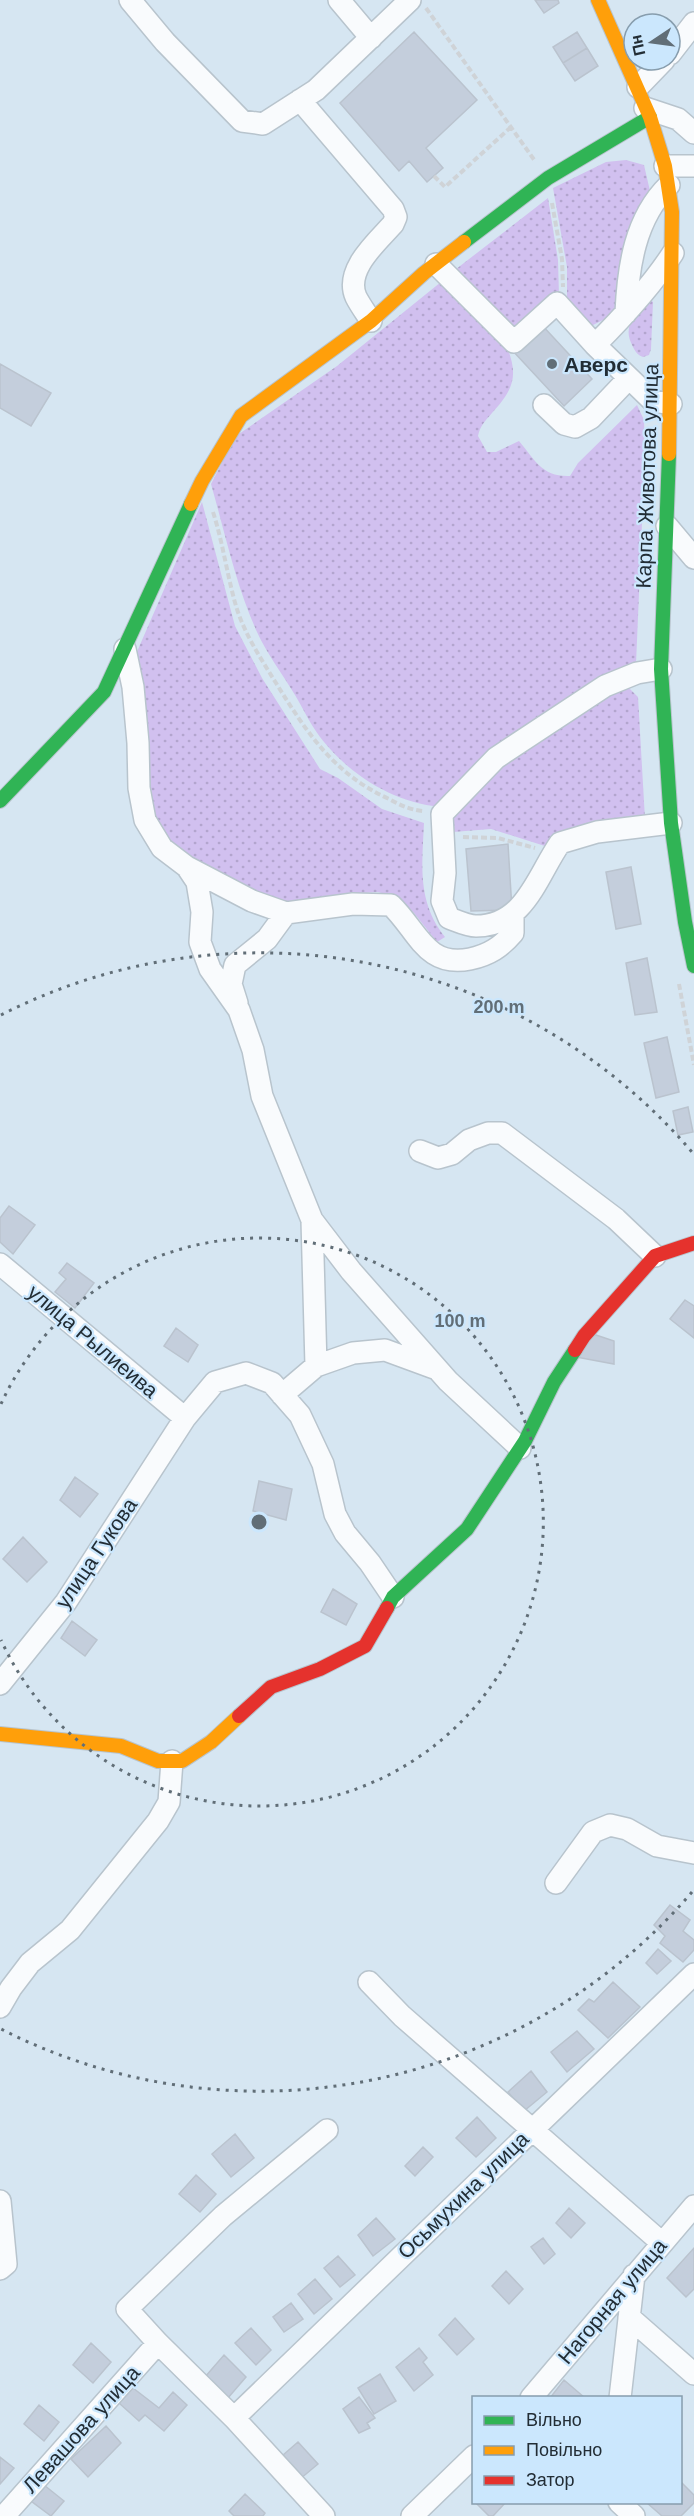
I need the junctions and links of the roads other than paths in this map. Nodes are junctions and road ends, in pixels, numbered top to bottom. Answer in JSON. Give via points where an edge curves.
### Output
{"nodes":[{"id":1,"x":130,"y":0,"type":"edge"},
{"id":2,"x":339,"y":0,"type":"edge"},
{"id":3,"x":410,"y":0,"type":"edge"},
{"id":4,"x":598,"y":0,"type":"edge"},
{"id":5,"x":694,"y":22,"type":"edge"},
{"id":6,"x":371,"y":38,"type":"junction"},
{"id":7,"x":682,"y":38,"type":"edge"},
{"id":8,"x":652,"y":72,"type":"edge"},
{"id":9,"x":638,"y":87,"type":"junction"},
{"id":10,"x":300,"y":100,"type":"junction"},
{"id":11,"x":648,"y":112,"type":"junction"},
{"id":12,"x":694,"y":133,"type":"edge"},
{"id":13,"x":694,"y":166,"type":"edge"},
{"id":14,"x":667,"y":176,"type":"junction"},
{"id":15,"x":673,"y":252,"type":"junction"},
{"id":16,"x":436,"y":264,"type":"junction"},
{"id":17,"x":626,"y":313,"type":"junction"},
{"id":18,"x":371,"y":321,"type":"junction"},
{"id":19,"x":595,"y":345,"type":"junction"},
{"id":20,"x":629,"y":378,"type":"junction"},
{"id":21,"x":671,"y":404,"type":"junction"},
{"id":22,"x":544,"y":405,"type":"dead end"},
{"id":23,"x":667,"y":526,"type":"junction"},
{"id":24,"x":694,"y":558,"type":"edge"},
{"id":25,"x":125,"y":649,"type":"junction"},
{"id":26,"x":661,"y":669,"type":"junction"},
{"id":27,"x":0,"y":801,"type":"edge"},
{"id":28,"x":671,"y":823,"type":"junction"},
{"id":29,"x":187,"y":867,"type":"junction"},
{"id":30,"x":286,"y":913,"type":"junction"},
{"id":31,"x":513,"y":914,"type":"junction"},
{"id":32,"x":694,"y":966,"type":"edge"},
{"id":33,"x":239,"y":1010,"type":"junction"},
{"id":34,"x":420,"y":1151,"type":"dead end"},
{"id":35,"x":312,"y":1221,"type":"junction"},
{"id":36,"x":694,"y":1243,"type":"edge"},
{"id":37,"x":655,"y":1256,"type":"junction"},
{"id":38,"x":0,"y":1264,"type":"edge"},
{"id":39,"x":316,"y":1366,"type":"junction"},
{"id":40,"x":437,"y":1369,"type":"junction"},
{"id":41,"x":282,"y":1395,"type":"junction"},
{"id":42,"x":185,"y":1418,"type":"junction"},
{"id":43,"x":520,"y":1448,"type":"junction"},
{"id":44,"x":393,"y":1597,"type":"junction"},
{"id":45,"x":0,"y":1684,"type":"edge"},
{"id":46,"x":0,"y":1734,"type":"edge"},
{"id":47,"x":172,"y":1761,"type":"junction"},
{"id":48,"x":694,"y":1853,"type":"edge"},
{"id":49,"x":556,"y":1883,"type":"dead end"},
{"id":50,"x":694,"y":1974,"type":"edge"},
{"id":51,"x":369,"y":1982,"type":"dead end"},
{"id":52,"x":0,"y":2007,"type":"edge"},
{"id":53,"x":327,"y":2130,"type":"dead end"},
{"id":54,"x":531,"y":2130,"type":"junction"},
{"id":55,"x":0,"y":2201,"type":"edge"},
{"id":56,"x":694,"y":2206,"type":"edge"},
{"id":57,"x":662,"y":2242,"type":"junction"},
{"id":58,"x":0,"y":2270,"type":"edge"},
{"id":59,"x":634,"y":2275,"type":"junction"},
{"id":60,"x":629,"y":2317,"type":"junction"},
{"id":61,"x":158,"y":2343,"type":"junction"},
{"id":62,"x":694,"y":2374,"type":"edge"},
{"id":63,"x":532,"y":2396,"type":"edge"},
{"id":64,"x":620,"y":2396,"type":"edge"},
{"id":65,"x":234,"y":2418,"type":"junction"},
{"id":66,"x":472,"y":2458,"type":"edge"},
{"id":67,"x":621,"y":2504,"type":"edge"},
{"id":68,"x":4,"y":2516,"type":"edge"},
{"id":69,"x":324,"y":2516,"type":"edge"},
{"id":70,"x":412,"y":2516,"type":"edge"},
{"id":71,"x":634,"y":2516,"type":"edge"}],
"edges":[{"from":1,"to":10,"type":"street","via":[[242,121],[263,124]]},
{"from":2,"to":6,"type":"street"},
{"from":3,"to":6,"type":"street"},
{"from":4,"to":9,"type":"street","name":"Карпа Животова улица"},
{"from":5,"to":7,"type":"street"},
{"from":6,"to":10,"type":"street"},
{"from":8,"to":9,"type":"street"},
{"from":9,"to":11,"type":"street","name":"Карпа Животова улица"},
{"from":10,"to":18,"type":"street","via":[[396,217],[359,265],[353,280],[355,296]]},
{"from":11,"to":12,"type":"street","via":[[678,119]]},
{"from":11,"to":14,"type":"street","name":"Карпа Животова улица"},
{"from":11,"to":16,"type":"street","via":[[548,178]]},
{"from":13,"to":14,"type":"street"},
{"from":14,"to":15,"type":"street","name":"Карпа Животова улица"},
{"from":14,"to":17,"type":"street","via":[[649,207],[633,249]]},
{"from":15,"to":17,"type":"street"},
{"from":15,"to":21,"type":"street","name":"Карпа Животова улица"},
{"from":16,"to":18,"type":"street"},
{"from":16,"to":19,"type":"street","via":[[514,342],[557,303]]},
{"from":17,"to":19,"type":"street"},
{"from":18,"to":25,"type":"street","via":[[241,416],[202,481]]},
{"from":19,"to":20,"type":"street"},
{"from":20,"to":21,"type":"street","via":[[652,401]]},
{"from":20,"to":22,"type":"street","via":[[591,418],[574,427],[564,424]]},
{"from":21,"to":23,"type":"street","name":"Карпа Животова улица"},
{"from":23,"to":24,"type":"street"},
{"from":23,"to":26,"type":"street","name":"Карпа Животова улица"},
{"from":25,"to":27,"type":"street","via":[[105,692]]},
{"from":25,"to":29,"type":"street","via":[[133,687],[139,788],[145,820],[162,848]]},
{"from":26,"to":28,"type":"street","name":"Карпа Животова улица"},
{"from":26,"to":31,"type":"street","via":[[637,673],[605,686],[496,758],[442,814],[442,901],[449,918],[476,926],[506,920]]},
{"from":28,"to":31,"type":"street","via":[[597,832],[560,843],[527,902]]},
{"from":28,"to":32,"type":"street","name":"Карпа Животова улица"},
{"from":29,"to":30,"type":"street","via":[[252,901]]},
{"from":29,"to":33,"type":"street","via":[[197,882],[202,912],[200,942],[210,969]]},
{"from":30,"to":31,"type":"street","via":[[353,904],[391,905],[436,957],[456,962],[501,947],[513,933]]},
{"from":30,"to":33,"type":"street","via":[[267,939],[235,965],[231,984]]},
{"from":33,"to":35,"type":"street","via":[[253,1050],[262,1096]]},
{"from":34,"to":37,"type":"street","via":[[438,1158],[452,1154],[469,1140],[502,1133],[616,1219]]},
{"from":35,"to":39,"type":"street"},
{"from":35,"to":40,"type":"street"},
{"from":36,"to":37,"type":"street"},
{"from":37,"to":43,"type":"street","via":[[584,1336],[554,1382]]},
{"from":38,"to":42,"type":"street","name":"улица Рылиеива"},
{"from":39,"to":40,"type":"street","via":[[354,1353],[385,1350]]},
{"from":39,"to":41,"type":"street"},
{"from":40,"to":43,"type":"street"},
{"from":41,"to":42,"type":"street","name":"улица Гукова","via":[[272,1383],[246,1374],[215,1382]]},
{"from":41,"to":44,"type":"street","name":"улица Гукова","via":[[300,1415],[323,1464],[335,1514],[345,1533]]},
{"from":42,"to":45,"type":"street","name":"улица Гукова","via":[[66,1602]]},
{"from":43,"to":44,"type":"street","via":[[467,1529]]},
{"from":44,"to":47,"type":"street","via":[[365,1646],[320,1669],[271,1687],[211,1742],[182,1761]]},
{"from":46,"to":47,"type":"street","via":[[121,1746],[158,1761]]},
{"from":47,"to":52,"type":"street","via":[[169,1802],[159,1821],[70,1930],[30,1964]]},
{"from":48,"to":49,"type":"street","via":[[657,1846],[627,1829],[609,1825],[593,1832]]},
{"from":50,"to":54,"type":"street","name":"Осьмухина улица"},
{"from":51,"to":54,"type":"street"},
{"from":53,"to":61,"type":"street","via":[[223,2216],[127,2309]]},
{"from":54,"to":57,"type":"street"},
{"from":54,"to":65,"type":"street","name":"Осьмухина улица"},
{"from":55,"to":58,"type":"street","via":[[6,2264]]},
{"from":56,"to":57,"type":"street","name":"Нагорная улица"},
{"from":57,"to":59,"type":"street","name":"Нагорная улица"},
{"from":59,"to":60,"type":"street"},
{"from":59,"to":63,"type":"street","name":"Нагорная улица"},
{"from":60,"to":62,"type":"street"},
{"from":60,"to":64,"type":"street"},
{"from":61,"to":65,"type":"street"},
{"from":61,"to":68,"type":"street","name":"Левашова улица"},
{"from":65,"to":69,"type":"street"},
{"from":66,"to":70,"type":"street"},
{"from":67,"to":71,"type":"street"}]}
